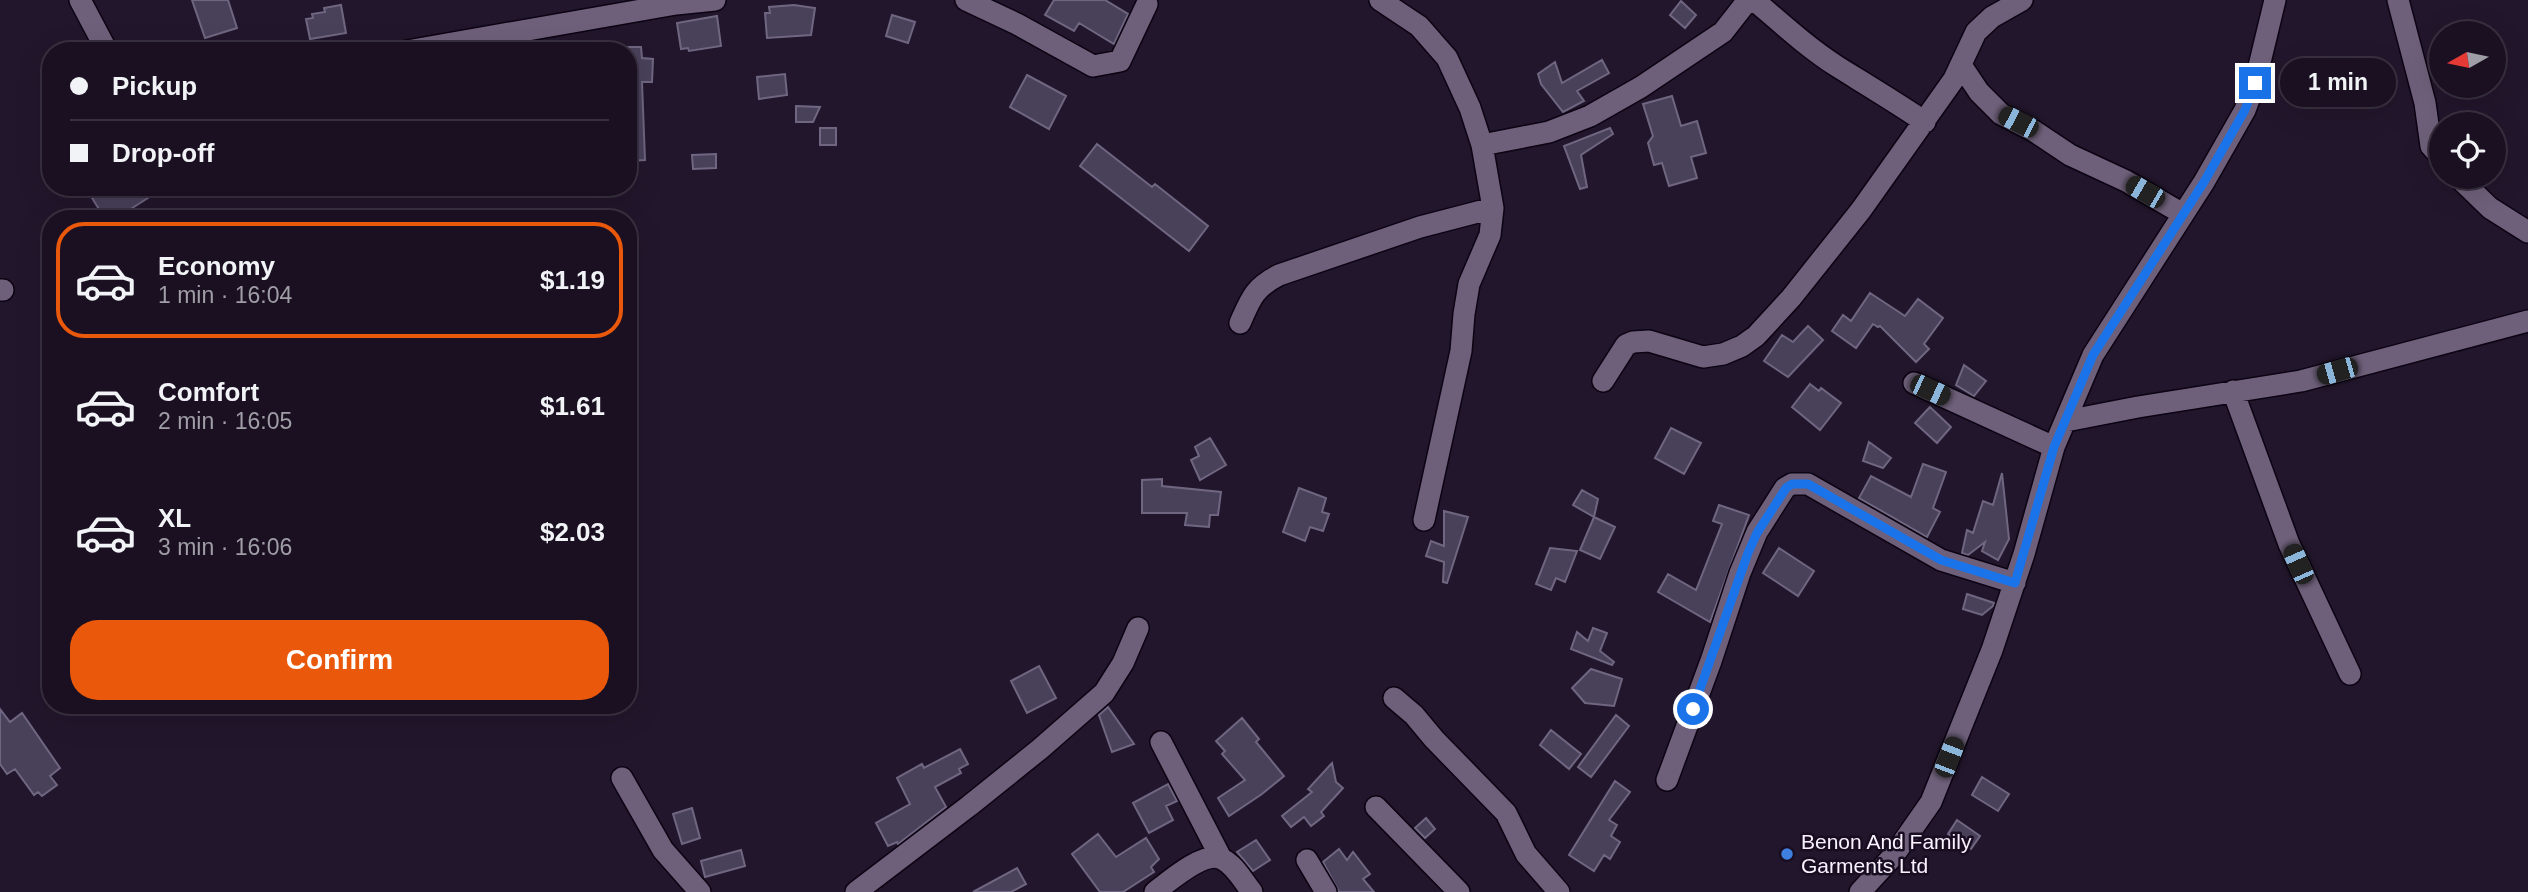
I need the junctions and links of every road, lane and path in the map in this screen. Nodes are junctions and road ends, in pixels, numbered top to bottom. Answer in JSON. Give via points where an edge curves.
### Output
{"nodes":[{"id":1,"x":80,"y":0,"type":"edge"},
{"id":2,"x":716,"y":0,"type":"edge"},
{"id":3,"x":966,"y":0,"type":"edge"},
{"id":4,"x":1380,"y":0,"type":"edge"},
{"id":5,"x":1748,"y":0,"type":"edge"},
{"id":6,"x":1754,"y":0,"type":"edge"},
{"id":7,"x":2022,"y":0,"type":"edge"},
{"id":8,"x":2275,"y":0,"type":"edge"},
{"id":9,"x":2398,"y":0,"type":"edge"},
{"id":10,"x":671,"y":2,"type":"edge"},
{"id":11,"x":1147,"y":4,"type":"dead end"},
{"id":12,"x":102,"y":42,"type":"edge"},
{"id":13,"x":455,"y":42,"type":"edge"},
{"id":14,"x":1961,"y":65,"type":"junction"},
{"id":15,"x":1925,"y":122,"type":"junction"},
{"id":16,"x":2429,"y":129,"type":"edge"},
{"id":17,"x":1482,"y":145,"type":"junction"},
{"id":18,"x":2470,"y":189,"type":"edge"},
{"id":19,"x":1493,"y":208,"type":"junction"},
{"id":20,"x":2183,"y":214,"type":"junction"},
{"id":21,"x":2528,"y":232,"type":"edge"},
{"id":22,"x":2528,"y":321,"type":"edge"},
{"id":23,"x":1240,"y":323,"type":"dead end"},
{"id":24,"x":1603,"y":381,"type":"dead end"},
{"id":25,"x":1913,"y":383,"type":"dead end"},
{"id":26,"x":2233,"y":391,"type":"junction"},
{"id":27,"x":2066,"y":421,"type":"junction"},
{"id":28,"x":2054,"y":447,"type":"junction"},
{"id":29,"x":1424,"y":520,"type":"dead end"},
{"id":30,"x":2015,"y":583,"type":"junction"},
{"id":31,"x":1138,"y":628,"type":"dead end"},
{"id":32,"x":2350,"y":674,"type":"dead end"},
{"id":33,"x":1394,"y":698,"type":"dead end"},
{"id":34,"x":1161,"y":742,"type":"dead end"},
{"id":35,"x":622,"y":778,"type":"dead end"},
{"id":36,"x":1667,"y":780,"type":"dead end"},
{"id":37,"x":1376,"y":807,"type":"dead end"},
{"id":38,"x":1221,"y":858,"type":"junction"},
{"id":39,"x":1307,"y":860,"type":"dead end"},
{"id":40,"x":1869,"y":889,"type":"edge"},
{"id":41,"x":700,"y":892,"type":"edge"},
{"id":42,"x":856,"y":892,"type":"edge"},
{"id":43,"x":1155,"y":892,"type":"edge"},
{"id":44,"x":1252,"y":892,"type":"edge"},
{"id":45,"x":1326,"y":892,"type":"edge"},
{"id":46,"x":1459,"y":892,"type":"edge"},
{"id":47,"x":1559,"y":892,"type":"edge"}],
"edges":[{"from":1,"to":12,"type":"street"},
{"from":2,"to":10,"type":"street"},
{"from":3,"to":11,"type":"street","via":[[1093,66],[1120,61]]},
{"from":4,"to":17,"type":"street","via":[[1419,26],[1447,58]]},
{"from":5,"to":17,"type":"street","via":[[1723,32],[1591,116],[1549,132]]},
{"from":6,"to":15,"type":"street","via":[[1838,67]]},
{"from":7,"to":14,"type":"street","via":[[1976,32]]},
{"from":8,"to":20,"type":"street","via":[[2245,110]]},
{"from":9,"to":16,"type":"street"},
{"from":10,"to":13,"type":"street"},
{"from":14,"to":15,"type":"street"},
{"from":14,"to":20,"type":"street","via":[[2001,114]]},
{"from":15,"to":24,"type":"street","via":[[1861,211],[1756,336],[1733,350],[1703,357],[1649,341],[1633,342],[1626,345]]},
{"from":17,"to":19,"type":"street"},
{"from":18,"to":21,"type":"street"},
{"from":19,"to":23,"type":"street","via":[[1279,275],[1253,293]]},
{"from":19,"to":29,"type":"street","via":[[1490,235],[1469,284],[1461,351]]},
{"from":20,"to":27,"type":"street","via":[[2093,355]]},
{"from":22,"to":26,"type":"street","via":[[2301,381]]},
{"from":25,"to":28,"type":"street"},
{"from":26,"to":27,"type":"street"},
{"from":26,"to":32,"type":"street","via":[[2289,544]]},
{"from":27,"to":28,"type":"street"},
{"from":28,"to":30,"type":"street"},
{"from":30,"to":36,"type":"street","via":[[1941,560],[1808,484],[1792,484],[1757,533],[1744,563]]},
{"from":30,"to":40,"type":"street","via":[[1931,802]]},
{"from":31,"to":42,"type":"street","via":[[1104,693],[969,806]]},
{"from":33,"to":47,"type":"street","via":[[1506,813],[1527,854]]},
{"from":34,"to":38,"type":"street"},
{"from":35,"to":41,"type":"street","via":[[663,850]]},
{"from":37,"to":46,"type":"street"},
{"from":38,"to":43,"type":"street","via":[[1201,859]]},
{"from":38,"to":44,"type":"street"},
{"from":39,"to":45,"type":"street"}]}
